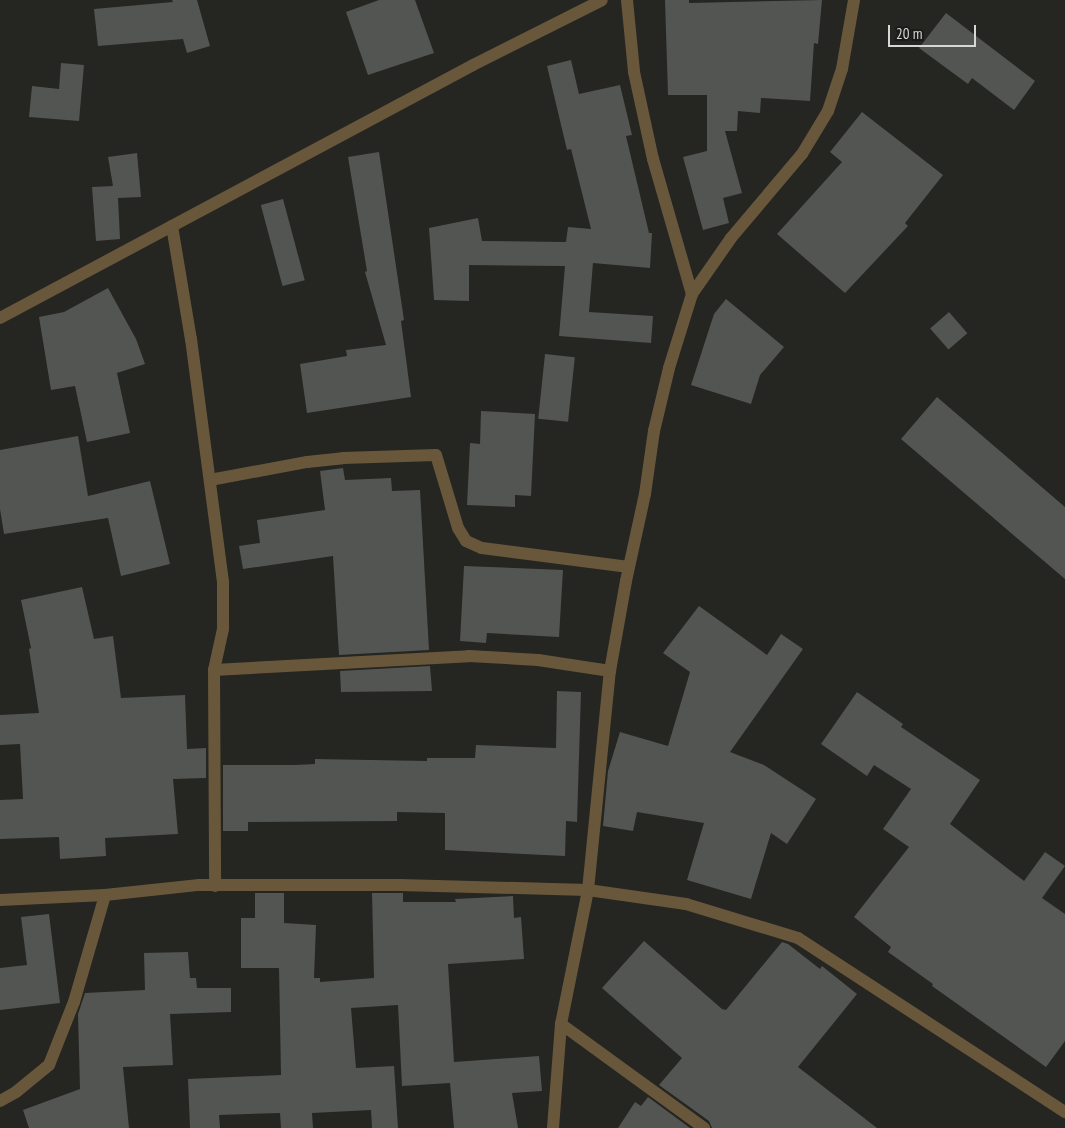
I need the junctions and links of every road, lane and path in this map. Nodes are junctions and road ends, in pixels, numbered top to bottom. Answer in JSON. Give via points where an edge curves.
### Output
{"nodes":[{"id":1,"x":602,"y":0,"type":"edge"},
{"id":2,"x":627,"y":0,"type":"edge"},
{"id":3,"x":854,"y":0,"type":"edge"},
{"id":4,"x":172,"y":226,"type":"junction"},
{"id":5,"x":692,"y":294,"type":"junction"},
{"id":6,"x":0,"y":318,"type":"edge"},
{"id":7,"x":210,"y":480,"type":"junction"},
{"id":8,"x":629,"y":567,"type":"junction"},
{"id":9,"x":214,"y":670,"type":"junction"},
{"id":10,"x":610,"y":671,"type":"junction"},
{"id":11,"x":215,"y":886,"type":"junction"},
{"id":12,"x":588,"y":890,"type":"junction"},
{"id":13,"x":105,"y":895,"type":"junction"},
{"id":14,"x":0,"y":900,"type":"edge"},
{"id":15,"x":561,"y":1024,"type":"junction"},
{"id":16,"x":0,"y":1101,"type":"edge"},
{"id":17,"x":1065,"y":1112,"type":"edge"},
{"id":18,"x":553,"y":1128,"type":"edge"},
{"id":19,"x":704,"y":1128,"type":"edge"}],
"edges":[{"from":1,"to":4,"type":"street"},
{"from":2,"to":5,"type":"street","via":[[634,72],[653,159]]},
{"from":3,"to":5,"type":"street","via":[[842,69],[828,111],[802,154],[731,238]]},
{"from":4,"to":6,"type":"street"},
{"from":4,"to":7,"type":"street"},
{"from":5,"to":8,"type":"street","via":[[654,431],[646,494]]},
{"from":7,"to":8,"type":"street","via":[[307,462],[436,454],[458,528],[466,541],[482,548]]},
{"from":7,"to":9,"type":"street","via":[[223,582],[224,629]]},
{"from":8,"to":10,"type":"street"},
{"from":9,"to":10,"type":"street","via":[[469,656],[538,660]]},
{"from":9,"to":11,"type":"street"},
{"from":10,"to":12,"type":"street"},
{"from":11,"to":12,"type":"street","via":[[400,885]]},
{"from":11,"to":13,"type":"street"},
{"from":12,"to":15,"type":"street"},
{"from":12,"to":17,"type":"street","via":[[686,904],[798,938]]},
{"from":13,"to":14,"type":"street"},
{"from":13,"to":16,"type":"street","via":[[74,1002],[49,1065]]},
{"from":15,"to":18,"type":"street"},
{"from":15,"to":19,"type":"street"}]}
